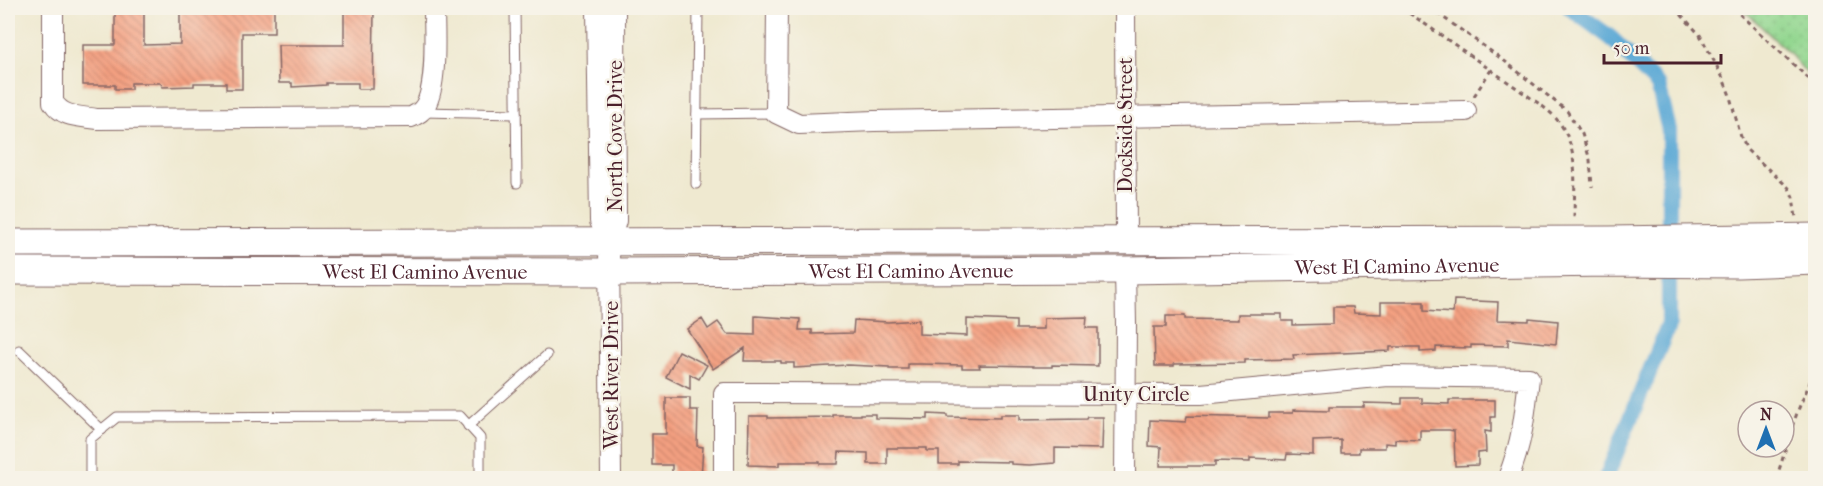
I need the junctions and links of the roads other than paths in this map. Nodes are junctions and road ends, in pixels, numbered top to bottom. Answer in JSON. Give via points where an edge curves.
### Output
{"nodes":[{"id":1,"x":54,"y":8,"type":"edge"},
{"id":2,"x":434,"y":8,"type":"edge"},
{"id":3,"x":515,"y":8,"type":"edge"},
{"id":4,"x":597,"y":8,"type":"edge"},
{"id":5,"x":615,"y":8,"type":"edge"},
{"id":6,"x":698,"y":8,"type":"edge"},
{"id":7,"x":777,"y":8,"type":"edge"},
{"id":8,"x":1125,"y":8,"type":"edge"},
{"id":9,"x":1466,"y":111,"type":"road end"},
{"id":10,"x":421,"y":112,"type":"junction"},
{"id":11,"x":776,"y":113,"type":"junction"},
{"id":12,"x":516,"y":114,"type":"junction"},
{"id":13,"x":697,"y":114,"type":"junction"},
{"id":14,"x":1125,"y":117,"type":"junction"},
{"id":15,"x":517,"y":183,"type":"dead end"},
{"id":16,"x":696,"y":184,"type":"dead end"},
{"id":17,"x":1807,"y":237,"type":"edge"},
{"id":18,"x":609,"y":242,"type":"junction"},
{"id":19,"x":1126,"y":242,"type":"junction"},
{"id":20,"x":8,"y":243,"type":"edge"},
{"id":21,"x":1738,"y":251,"type":"junction"},
{"id":22,"x":1609,"y":252,"type":"junction"},
{"id":23,"x":1815,"y":261,"type":"edge"},
{"id":24,"x":1125,"y":270,"type":"junction"},
{"id":25,"x":8,"y":271,"type":"edge"},
{"id":26,"x":610,"y":272,"type":"junction"},
{"id":27,"x":19,"y":350,"type":"dead end"},
{"id":28,"x":548,"y":355,"type":"dead end"},
{"id":29,"x":1125,"y":394,"type":"junction"},
{"id":30,"x":468,"y":426,"type":"junction"},
{"id":31,"x":102,"y":430,"type":"junction"},
{"id":32,"x":90,"y":478,"type":"edge"},
{"id":33,"x":480,"y":478,"type":"edge"},
{"id":34,"x":611,"y":478,"type":"edge"},
{"id":35,"x":724,"y":478,"type":"edge"},
{"id":36,"x":1125,"y":478,"type":"edge"},
{"id":37,"x":1508,"y":478,"type":"edge"}],
"edges":[{"from":1,"to":10,"type":"street","via":[[53,102],[58,110],[71,115],[97,119],[411,117]]},
{"from":2,"to":10,"type":"street","via":[[433,80]]},
{"from":3,"to":12,"type":"lane"},
{"from":4,"to":18,"type":"street","name":"North Cove Drive","via":[[600,220]]},
{"from":5,"to":18,"type":"street","name":"North Cove Drive","via":[[616,221]]},
{"from":6,"to":13,"type":"lane"},
{"from":7,"to":11,"type":"street"},
{"from":8,"to":14,"type":"street","name":"Dockside Street"},
{"from":9,"to":14,"type":"street"},
{"from":10,"to":12,"type":"lane"},
{"from":11,"to":13,"type":"lane"},
{"from":11,"to":14,"type":"street","via":[[799,124]]},
{"from":12,"to":15,"type":"lane"},
{"from":13,"to":16,"type":"lane"},
{"from":14,"to":19,"type":"street","name":"Dockside Street"},
{"from":17,"to":21,"type":"main road","name":"West El Camino Avenue"},
{"from":18,"to":19,"type":"main road","name":"West El Camino Avenue"},
{"from":18,"to":20,"type":"main road","name":"West El Camino Avenue"},
{"from":18,"to":26,"type":"street","name":"West River Drive"},
{"from":19,"to":22,"type":"main road","name":"West El Camino Avenue","via":[[1574,240]]},
{"from":21,"to":22,"type":"main road","name":"West El Camino Avenue"},
{"from":21,"to":23,"type":"main road","name":"West El Camino Avenue"},
{"from":22,"to":24,"type":"main road","name":"West El Camino Avenue"},
{"from":24,"to":26,"type":"main road","name":"West El Camino Avenue"},
{"from":24,"to":29,"type":"street"},
{"from":25,"to":26,"type":"main road","name":"West El Camino Avenue"},
{"from":26,"to":34,"type":"street","name":"West River Drive"},
{"from":27,"to":31,"type":"lane"},
{"from":28,"to":30,"type":"lane"},
{"from":29,"to":35,"type":"street","name":"Unity Circle","via":[[724,393]]},
{"from":29,"to":36,"type":"street"},
{"from":29,"to":37,"type":"street","name":"Unity Circle","via":[[1202,394],[1388,376],[1529,378],[1522,437]]},
{"from":30,"to":31,"type":"lane","via":[[460,416],[117,417]]},
{"from":30,"to":33,"type":"lane","via":[[480,438]]},
{"from":31,"to":32,"type":"lane","via":[[90,439]]}]}
